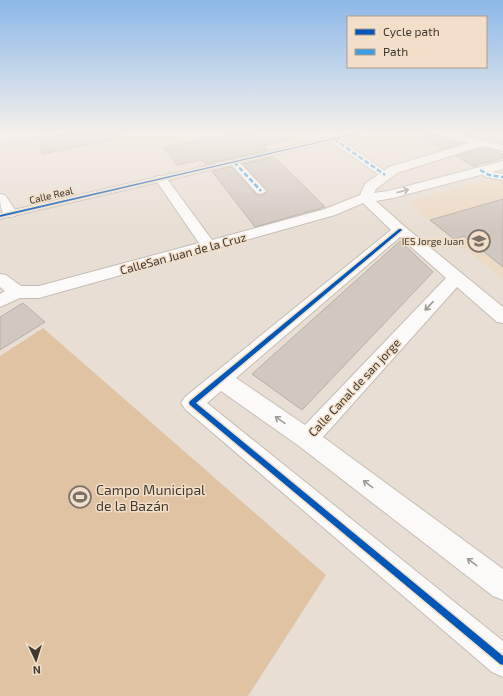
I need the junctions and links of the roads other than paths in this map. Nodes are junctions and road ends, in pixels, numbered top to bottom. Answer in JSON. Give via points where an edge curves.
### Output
{"nodes":[{"id":1,"x":223,"y":164,"type":"edge"},
{"id":2,"x":236,"y":164,"type":"edge"},
{"id":3,"x":370,"y":164,"type":"edge"},
{"id":4,"x":411,"y":164,"type":"edge"},
{"id":5,"x":501,"y":164,"type":"edge"},
{"id":6,"x":480,"y":170,"type":"junction"},
{"id":7,"x":385,"y":175,"type":"junction"},
{"id":8,"x":503,"y":177,"type":"edge"},
{"id":9,"x":161,"y":178,"type":"junction"},
{"id":10,"x":261,"y":191,"type":"dead end"},
{"id":11,"x":0,"y":198,"type":"edge"},
{"id":12,"x":365,"y":198,"type":"junction"},
{"id":13,"x":5,"y":214,"type":"edge"},
{"id":14,"x":400,"y":230,"type":"junction"},
{"id":15,"x":209,"y":246,"type":"junction"},
{"id":16,"x":456,"y":277,"type":"junction"},
{"id":17,"x":0,"y":279,"type":"edge"},
{"id":18,"x":17,"y":292,"type":"junction"},
{"id":19,"x":0,"y":301,"type":"edge"},
{"id":20,"x":503,"y":317,"type":"edge"},
{"id":21,"x":222,"y":380,"type":"junction"},
{"id":22,"x":307,"y":439,"type":"junction"},
{"id":23,"x":503,"y":586,"type":"edge"},
{"id":24,"x":503,"y":662,"type":"edge"}],
"edges":[{"from":1,"to":9,"type":"street","name":"Calle Real"},
{"from":2,"to":10,"type":"street"},
{"from":3,"to":7,"type":"street"},
{"from":4,"to":7,"type":"street"},
{"from":5,"to":6,"type":"street","name":"CalleSan Juan de la Cruz"},
{"from":6,"to":8,"type":"street","via":[[488,175]]},
{"from":12,"to":6,"type":"street","name":"CalleSan Juan de la Cruz","one_way":true,"via":[[388,195]]},
{"from":7,"to":12,"type":"street","via":[[370,187]]},
{"from":9,"to":13,"type":"street","name":"Calle Real"},
{"from":9,"to":15,"type":"street"},
{"from":11,"to":13,"type":"street"},
{"from":12,"to":14,"type":"street"},
{"from":12,"to":15,"type":"street","name":"CalleSan Juan de la Cruz","via":[[330,212]]},
{"from":14,"to":16,"type":"street"},
{"from":14,"to":21,"type":"street"},
{"from":15,"to":18,"type":"street","name":"CalleSan Juan de la Cruz","via":[[39,292]]},
{"from":16,"to":20,"type":"street"},
{"from":16,"to":22,"type":"street","name":"Calle Canal de san jorge","one_way":true},
{"from":17,"to":18,"type":"street"},
{"from":18,"to":19,"type":"street","name":"CalleSan Juan de la Cruz"},
{"from":22,"to":21,"type":"street","name":"Calle Canal de san jorge","one_way":true},
{"from":21,"to":24,"type":"street","via":[[192,403]]},
{"from":23,"to":22,"type":"street","one_way":true}]}
